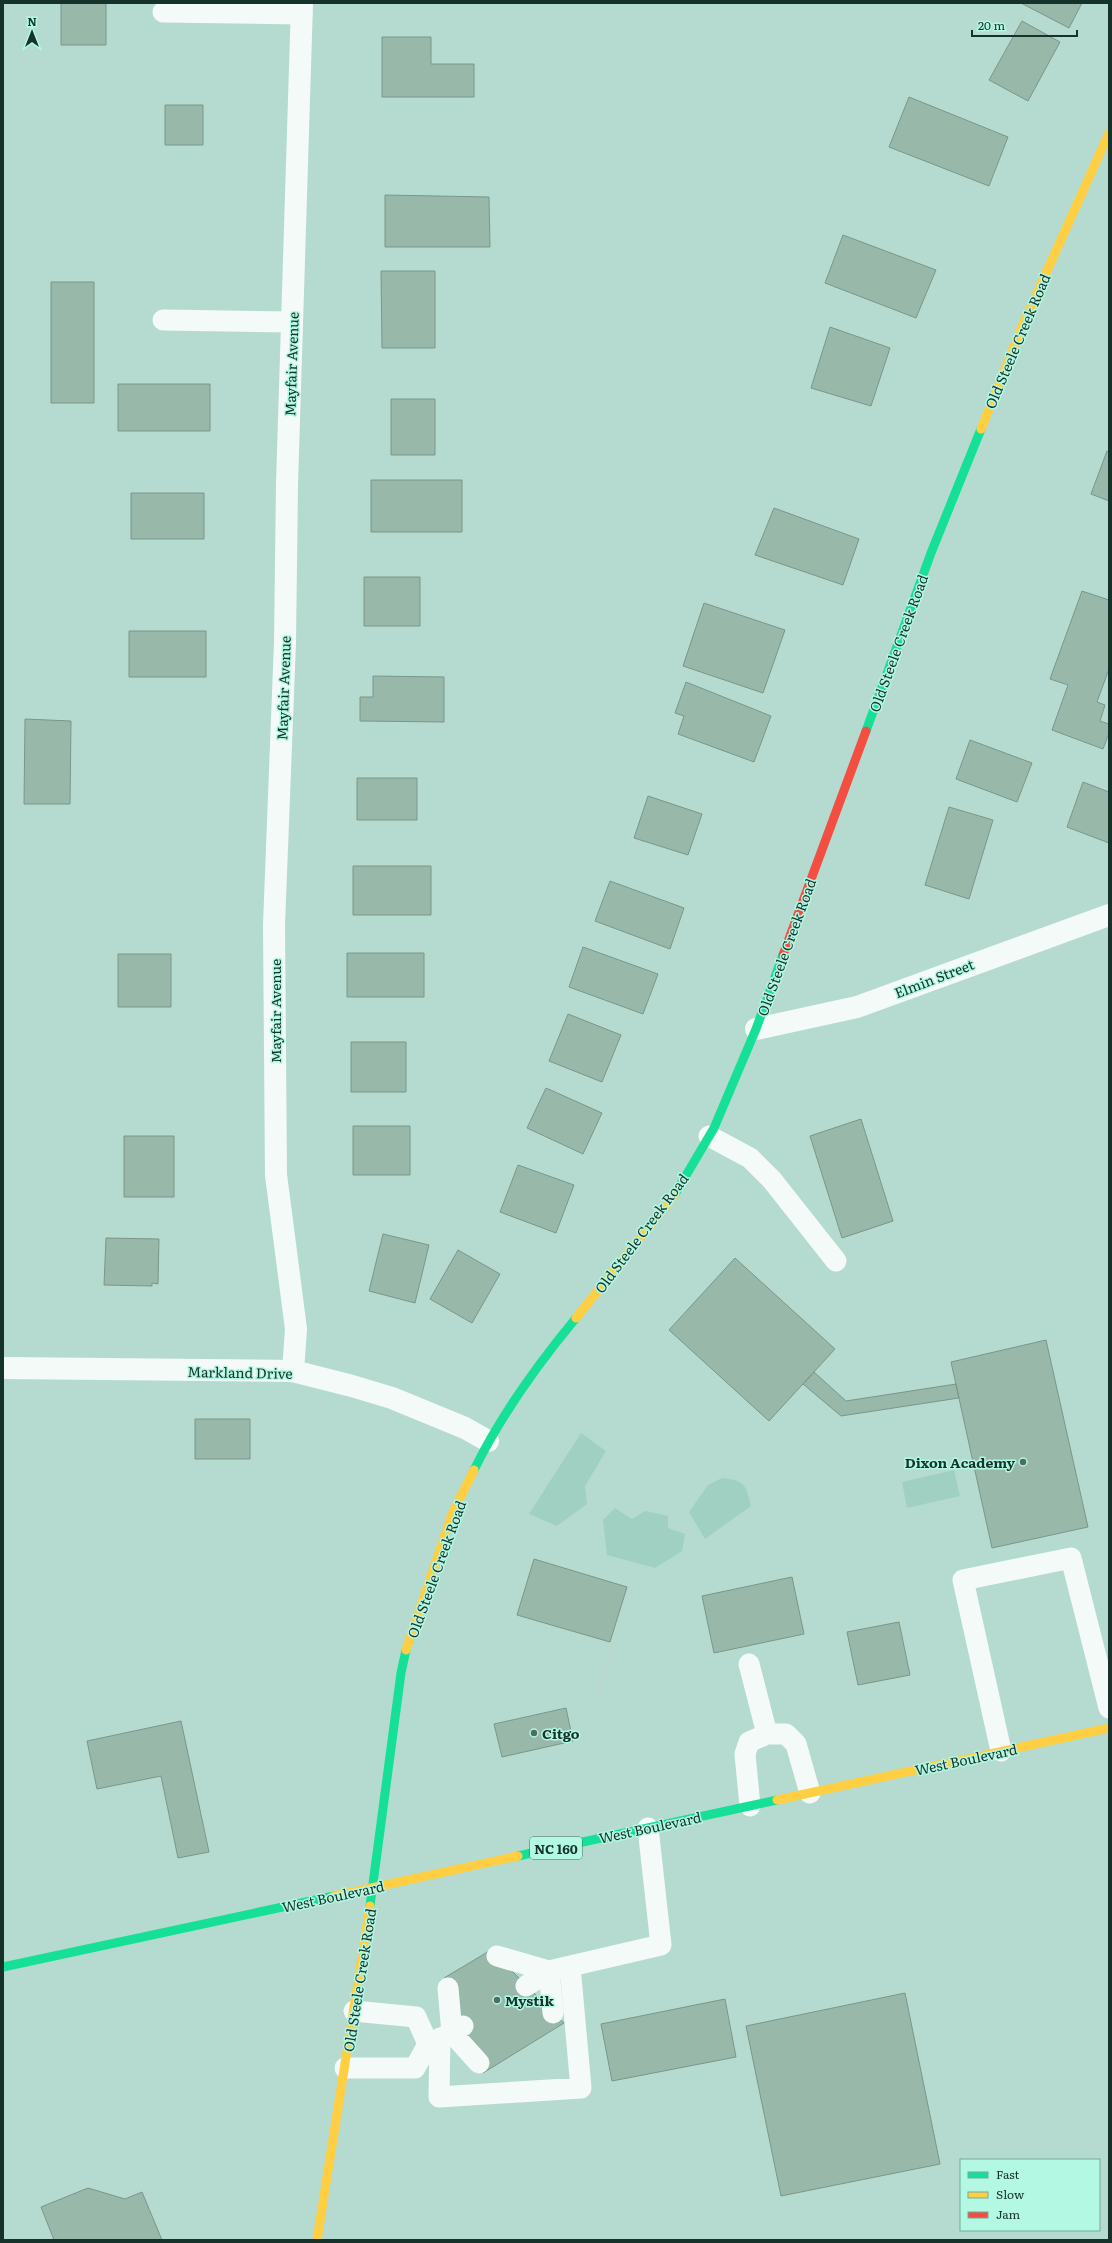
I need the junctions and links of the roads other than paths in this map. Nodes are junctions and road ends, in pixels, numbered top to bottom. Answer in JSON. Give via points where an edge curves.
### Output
{"nodes":[{"id":1,"x":302,"y":8,"type":"edge"},
{"id":2,"x":163,"y":12,"type":"dead end"},
{"id":3,"x":1109,"y":133,"type":"edge"},
{"id":4,"x":162,"y":320,"type":"dead end"},
{"id":5,"x":292,"y":322,"type":"junction"},
{"id":6,"x":1109,"y":915,"type":"edge"},
{"id":7,"x":756,"y":1029,"type":"junction"},
{"id":8,"x":709,"y":1136,"type":"junction"},
{"id":9,"x":836,"y":1261,"type":"dead end"},
{"id":10,"x":3,"y":1368,"type":"edge"},
{"id":11,"x":293,"y":1371,"type":"junction"},
{"id":12,"x":488,"y":1441,"type":"junction"},
{"id":13,"x":750,"y":1664,"type":"dead end"},
{"id":14,"x":1109,"y":1708,"type":"edge"},
{"id":15,"x":1109,"y":1728,"type":"edge"},
{"id":16,"x":767,"y":1734,"type":"junction"},
{"id":17,"x":1001,"y":1751,"type":"junction"},
{"id":18,"x":810,"y":1793,"type":"junction"},
{"id":19,"x":750,"y":1806,"type":"junction"},
{"id":20,"x":648,"y":1828,"type":"junction"},
{"id":21,"x":374,"y":1887,"type":"junction"},
{"id":22,"x":497,"y":1956,"type":"dead end"},
{"id":23,"x":570,"y":1966,"type":"junction"},
{"id":24,"x":3,"y":1967,"type":"edge"},
{"id":25,"x":549,"y":1971,"type":"junction"},
{"id":26,"x":526,"y":1986,"type":"dead end"},
{"id":27,"x":448,"y":1988,"type":"dead end"},
{"id":28,"x":354,"y":2011,"type":"junction"},
{"id":29,"x":553,"y":2013,"type":"dead end"},
{"id":30,"x":446,"y":2035,"type":"junction"},
{"id":31,"x":479,"y":2063,"type":"dead end"},
{"id":32,"x":345,"y":2068,"type":"junction"},
{"id":33,"x":317,"y":2240,"type":"edge"}],
"edges":[{"from":1,"to":2,"type":"lane"},
{"from":1,"to":5,"type":"street","name":"Mayfair Avenue"},
{"from":3,"to":7,"type":"main road","name":"Old Steele Creek Road","via":[[1023,324],[931,553]]},
{"from":4,"to":5,"type":"lane"},
{"from":5,"to":11,"type":"street","name":"Mayfair Avenue","via":[[286,642],[274,932],[276,1175],[296,1329]]},
{"from":6,"to":7,"type":"street","name":"Elmin Street","via":[[857,1007]]},
{"from":7,"to":8,"type":"main road","name":"Old Steele Creek Road"},
{"from":8,"to":9,"type":"lane","via":[[745,1155],[772,1180]]},
{"from":8,"to":12,"type":"main road","name":"Old Steele Creek Road","via":[[679,1189],[540,1362]]},
{"from":10,"to":11,"type":"street","name":"Markland Drive"},
{"from":11,"to":12,"type":"street","name":"Markland Drive","via":[[392,1398],[465,1428]]},
{"from":12,"to":21,"type":"main road","name":"Old Steele Creek Road","via":[[452,1514],[406,1651]]},
{"from":13,"to":16,"type":"lane"},
{"from":14,"to":17,"type":"lane","via":[[1071,1558],[963,1580]]},
{"from":15,"to":17,"type":"main road","name":"West Boulevard","number":"NC 160"},
{"from":16,"to":18,"type":"lane","via":[[786,1734],[796,1744]]},
{"from":16,"to":19,"type":"lane","via":[[748,1742],[745,1754]]},
{"from":17,"to":18,"type":"main road","name":"West Boulevard","number":"NC 160"},
{"from":18,"to":19,"type":"main road","name":"West Boulevard","number":"NC 160"},
{"from":19,"to":20,"type":"main road","name":"West Boulevard","number":"NC 160"},
{"from":20,"to":21,"type":"main road","name":"West Boulevard","number":"NC 160"},
{"from":20,"to":23,"type":"lane","via":[[661,1944]]},
{"from":21,"to":24,"type":"main road","name":"West Boulevard","number":"NC 160"},
{"from":21,"to":28,"type":"main road","name":"Old Steele Creek Road"},
{"from":22,"to":25,"type":"lane"},
{"from":23,"to":25,"type":"lane"},
{"from":23,"to":30,"type":"lane","via":[[581,2088],[440,2097]]},
{"from":25,"to":26,"type":"lane"},
{"from":25,"to":29,"type":"lane"},
{"from":27,"to":30,"type":"lane"},
{"from":28,"to":30,"type":"lane","via":[[416,2017]]},
{"from":28,"to":32,"type":"main road","name":"Old Steele Creek Road"},
{"from":30,"to":31,"type":"lane"},
{"from":30,"to":32,"type":"lane","via":[[415,2068]]},
{"from":32,"to":33,"type":"main road","name":"Old Steele Creek Road"}]}
